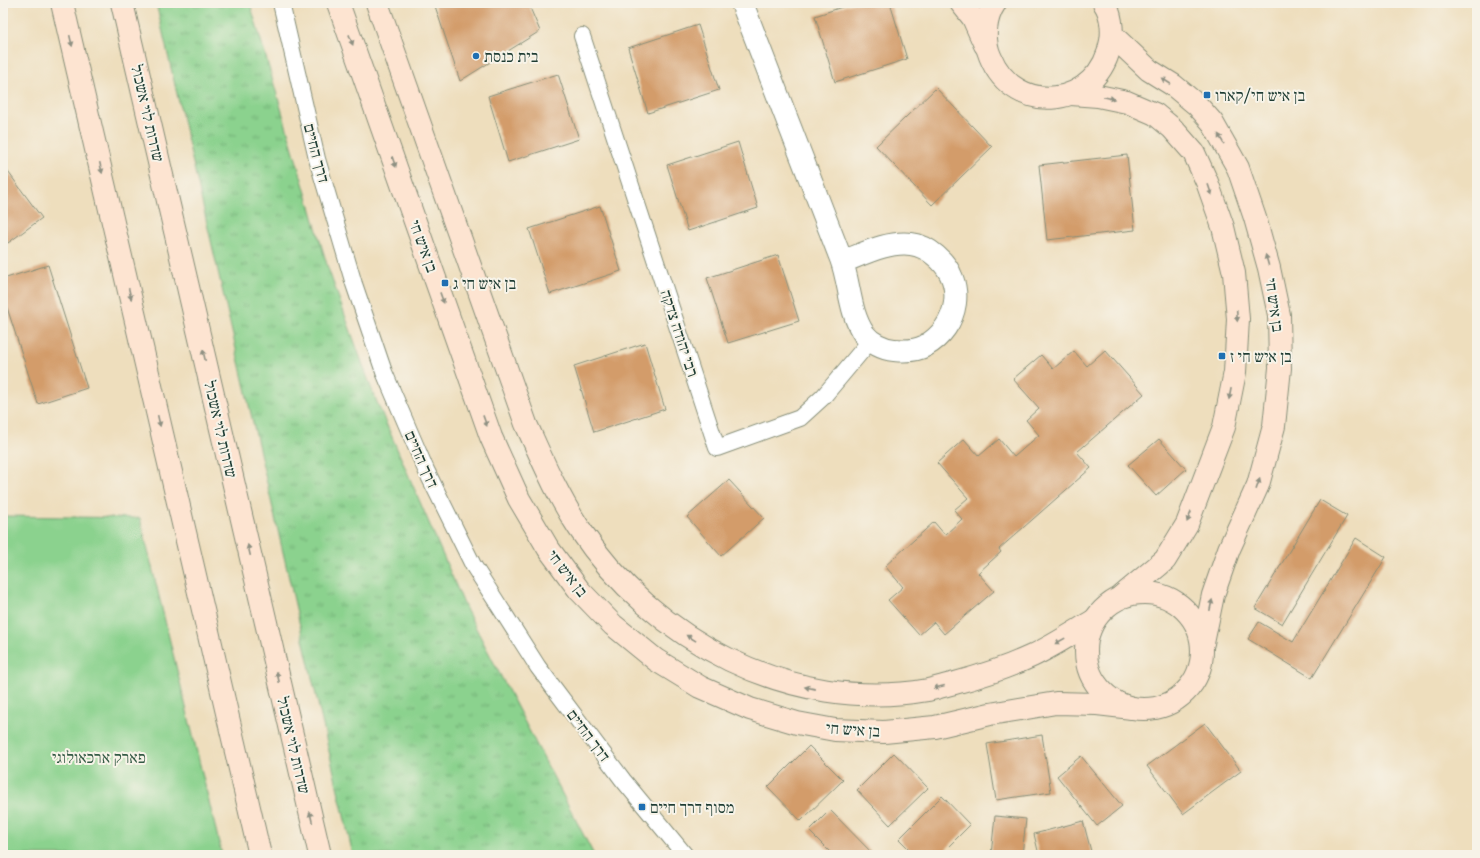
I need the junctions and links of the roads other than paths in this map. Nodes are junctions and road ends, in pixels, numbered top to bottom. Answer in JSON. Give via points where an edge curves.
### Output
{"nodes":[{"id":1,"x":62,"y":3,"type":"edge"},
{"id":2,"x":122,"y":3,"type":"edge"},
{"id":3,"x":281,"y":3,"type":"edge"},
{"id":4,"x":338,"y":3,"type":"edge"},
{"id":5,"x":377,"y":3,"type":"edge"},
{"id":6,"x":742,"y":3,"type":"edge"},
{"id":7,"x":961,"y":3,"type":"edge"},
{"id":8,"x":995,"y":3,"type":"edge"},
{"id":9,"x":1104,"y":3,"type":"edge"},
{"id":10,"x":1112,"y":20,"type":"edge"},
{"id":11,"x":582,"y":36,"type":"dead end"},
{"id":12,"x":987,"y":48,"type":"junction"},
{"id":13,"x":1071,"y":94,"type":"junction"},
{"id":14,"x":842,"y":262,"type":"junction"},
{"id":15,"x":870,"y":341,"type":"junction"},
{"id":16,"x":1122,"y":596,"type":"junction"},
{"id":17,"x":1093,"y":621,"type":"junction"},
{"id":18,"x":1203,"y":643,"type":"junction"},
{"id":19,"x":1132,"y":708,"type":"junction"},
{"id":20,"x":260,"y":855,"type":"edge"},
{"id":21,"x":320,"y":855,"type":"edge"},
{"id":22,"x":685,"y":855,"type":"edge"}],
"edges":[{"from":1,"to":20,"type":"street","one_way":true},
{"from":21,"to":2,"type":"street","name":"שדרות לוי אשכול","one_way":true},
{"from":3,"to":22,"type":"lane","name":"דרך החיים","via":[[317,159],[354,284],[384,372],[426,470],[473,565],[538,667],[623,780]]},
{"from":4,"to":19,"type":"street","name":"בן איש חי","one_way":true,"via":[[489,430],[518,499],[548,548],[579,590],[613,625],[656,660],[700,687],[750,709],[797,723],[835,730],[884,732],[935,727],[990,714],[1056,703]]},
{"from":17,"to":5,"type":"street","one_way":true,"via":[[1030,657],[972,678],[928,690],[883,695],[805,687],[756,672],[677,630],[638,598],[608,567],[579,528],[551,482],[526,424]]},
{"from":6,"to":14,"type":"street"},
{"from":7,"to":12,"type":"street","via":[[973,18]]},
{"from":8,"to":12,"type":"street","via":[[991,8],[986,28]]},
{"from":9,"to":10,"type":"street"},
{"from":10,"to":13,"type":"street","via":[[1109,54],[1101,71],[1088,85]]},
{"from":18,"to":10,"type":"street","name":"בן איש חי","one_way":true,"via":[[1213,595],[1229,549],[1258,486],[1274,426],[1280,368],[1279,315],[1269,268],[1238,168],[1212,122],[1197,105],[1173,85],[1149,70]]},
{"from":11,"to":15,"type":"lane","name":"רבי יהודה צדקה","via":[[718,448],[800,418],[823,397]]},
{"from":12,"to":13,"type":"street","via":[[994,68],[1009,84],[1028,95],[1049,98]]},
{"from":13,"to":16,"type":"street","one_way":true,"via":[[1127,102],[1155,114],[1172,128],[1194,153],[1208,182],[1223,227],[1234,273],[1238,320],[1235,372],[1224,427],[1187,524],[1165,560]]},
{"from":14,"to":15,"type":"street","via":[[855,314]]},
{"from":14,"to":15,"type":"street","via":[[893,244],[912,244],[929,250],[944,262],[952,278],[956,296],[953,314],[944,331],[924,346],[906,351],[887,349]]},
{"from":16,"to":17,"type":"street","via":[[1106,606]]},
{"from":16,"to":18,"type":"street","via":[[1140,592],[1158,593],[1174,600],[1188,611],[1195,621]]},
{"from":17,"to":19,"type":"street","via":[[1087,638],[1086,657],[1090,675],[1100,690],[1115,702]]},
{"from":18,"to":19,"type":"street","via":[[1202,662],[1196,680],[1184,694],[1168,704],[1150,709]]}]}
